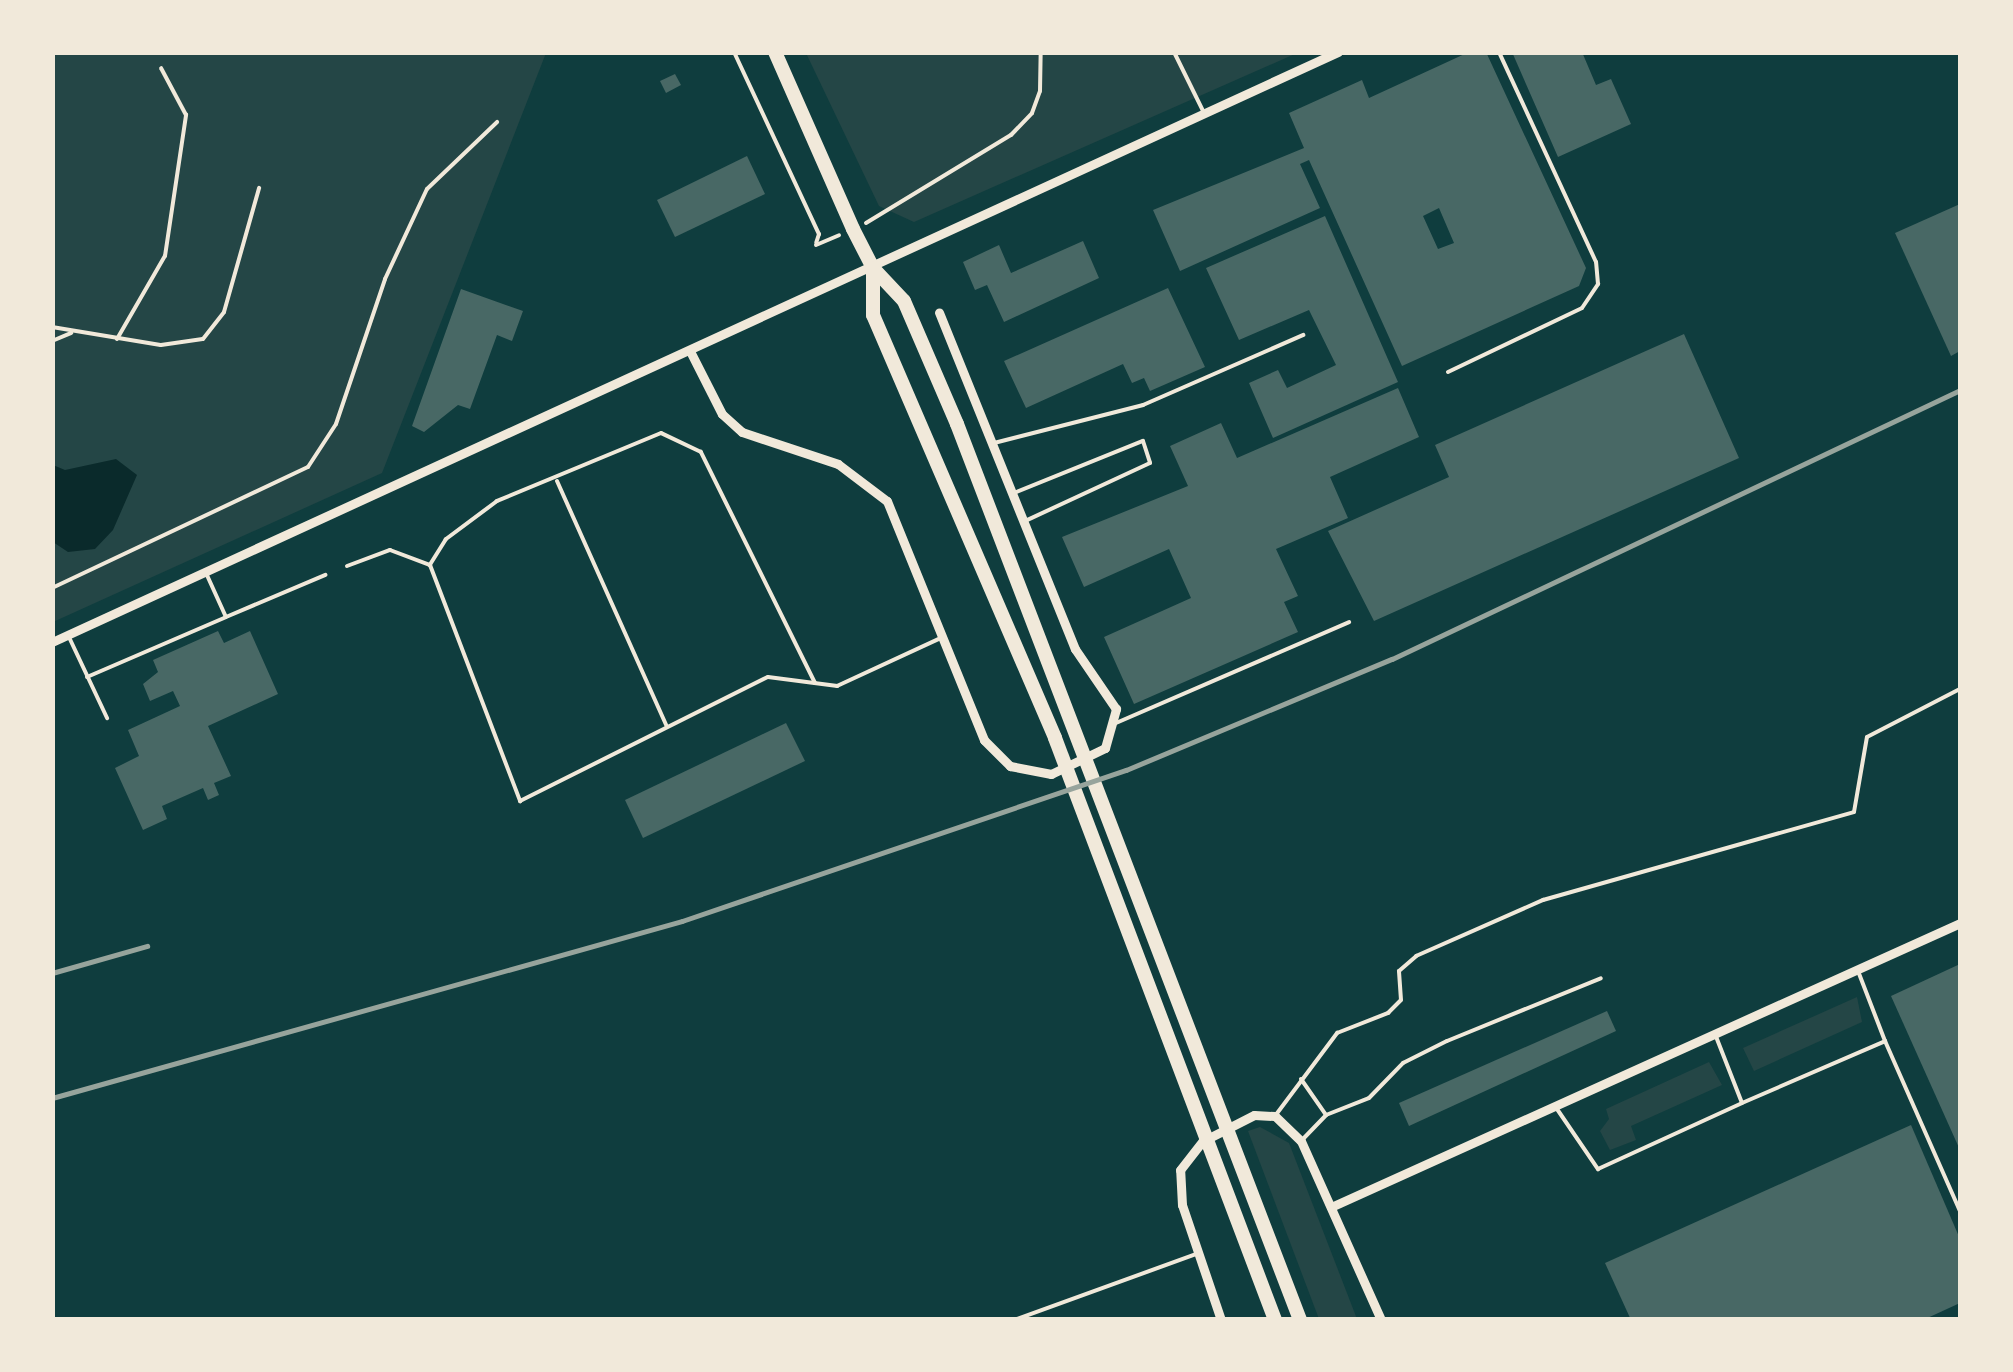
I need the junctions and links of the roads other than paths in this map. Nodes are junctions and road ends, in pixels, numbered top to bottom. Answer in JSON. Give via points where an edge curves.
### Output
{"nodes":[{"id":1,"x":775,"y":52,"type":"edge"},
{"id":2,"x":1174,"y":52,"type":"edge"},
{"id":3,"x":1499,"y":52,"type":"edge"},
{"id":4,"x":1336,"y":53,"type":"edge"},
{"id":5,"x":1204,"y":113,"type":"junction"},
{"id":6,"x":873,"y":268,"type":"junction"},
{"id":7,"x":939,"y":312,"type":"dead end"},
{"id":8,"x":1303,"y":335,"type":"dead end"},
{"id":9,"x":692,"y":353,"type":"junction"},
{"id":10,"x":1448,"y":372,"type":"dead end"},
{"id":11,"x":994,"y":443,"type":"junction"},
{"id":12,"x":556,"y":480,"type":"junction"},
{"id":13,"x":1014,"y":493,"type":"junction"},
{"id":14,"x":1024,"y":522,"type":"junction"},
{"id":15,"x":430,"y":565,"type":"junction"},
{"id":16,"x":348,"y":566,"type":"dead end"},
{"id":17,"x":206,"y":573,"type":"junction"},
{"id":18,"x":325,"y":575,"type":"dead end"},
{"id":19,"x":226,"y":617,"type":"junction"},
{"id":20,"x":1349,"y":622,"type":"dead end"},
{"id":21,"x":68,"y":635,"type":"junction"},
{"id":22,"x":943,"y":637,"type":"junction"},
{"id":23,"x":52,"y":642,"type":"edge"},
{"id":24,"x":88,"y":677,"type":"junction"},
{"id":25,"x":815,"y":683,"type":"junction"},
{"id":26,"x":1960,"y":688,"type":"edge"},
{"id":27,"x":106,"y":718,"type":"dead end"},
{"id":28,"x":1116,"y":723,"type":"junction"},
{"id":29,"x":666,"y":728,"type":"junction"},
{"id":30,"x":1960,"y":923,"type":"edge"},
{"id":31,"x":1857,"y":970,"type":"junction"},
{"id":32,"x":1601,"y":978,"type":"dead end"},
{"id":33,"x":1715,"y":1034,"type":"junction"},
{"id":34,"x":1885,"y":1041,"type":"junction"},
{"id":35,"x":1301,"y":1079,"type":"junction"},
{"id":36,"x":1742,"y":1104,"type":"junction"},
{"id":37,"x":1556,"y":1106,"type":"junction"},
{"id":38,"x":1326,"y":1115,"type":"junction"},
{"id":39,"x":1275,"y":1116,"type":"junction"},
{"id":40,"x":1300,"y":1141,"type":"junction"},
{"id":41,"x":1331,"y":1208,"type":"junction"},
{"id":42,"x":1960,"y":1211,"type":"edge"},
{"id":43,"x":1199,"y":1254,"type":"junction"},
{"id":44,"x":1014,"y":1320,"type":"edge"},
{"id":45,"x":1221,"y":1320,"type":"edge"},
{"id":46,"x":1275,"y":1320,"type":"edge"},
{"id":47,"x":1300,"y":1320,"type":"edge"},
{"id":48,"x":1381,"y":1320,"type":"edge"}],
"edges":[{"from":1,"to":6,"type":"main road"},
{"from":2,"to":5,"type":"lane"},
{"from":3,"to":10,"type":"lane","via":[[1596,262],[1598,284],[1582,308]]},
{"from":4,"to":5,"type":"street"},
{"from":5,"to":6,"type":"street"},
{"from":6,"to":9,"type":"street"},
{"from":6,"to":46,"type":"main road","via":[[872,316],[1055,738]]},
{"from":6,"to":47,"type":"main road","via":[[904,301]]},
{"from":7,"to":11,"type":"street"},
{"from":8,"to":11,"type":"lane","via":[[1143,406]]},
{"from":9,"to":17,"type":"street"},
{"from":9,"to":22,"type":"street","via":[[722,414],[742,432],[838,464],[887,501]]},
{"from":11,"to":13,"type":"street"},
{"from":12,"to":15,"type":"lane","via":[[497,500],[446,539]]},
{"from":12,"to":25,"type":"lane","via":[[661,432],[701,452]]},
{"from":12,"to":29,"type":"lane"},
{"from":13,"to":14,"type":"street"},
{"from":13,"to":14,"type":"lane","via":[[1143,441],[1150,463]]},
{"from":14,"to":28,"type":"street","via":[[1075,649],[1110,694]]},
{"from":15,"to":16,"type":"lane","via":[[390,550]]},
{"from":15,"to":29,"type":"lane","via":[[520,801]]},
{"from":17,"to":19,"type":"lane"},
{"from":17,"to":21,"type":"street"},
{"from":18,"to":19,"type":"lane"},
{"from":19,"to":24,"type":"lane"},
{"from":20,"to":28,"type":"lane"},
{"from":21,"to":23,"type":"street"},
{"from":21,"to":24,"type":"lane"},
{"from":22,"to":25,"type":"lane","via":[[836,686]]},
{"from":22,"to":28,"type":"street","via":[[984,740],[1010,766],[1052,774],[1072,769],[1104,748]]},
{"from":24,"to":27,"type":"lane"},
{"from":25,"to":29,"type":"lane","via":[[768,677]]},
{"from":26,"to":35,"type":"lane","via":[[1867,736],[1854,812],[1543,900],[1416,956],[1399,971],[1401,1000],[1337,1033]]},
{"from":30,"to":31,"type":"street"},
{"from":31,"to":33,"type":"street"},
{"from":31,"to":34,"type":"lane"},
{"from":32,"to":38,"type":"lane","via":[[1447,1041],[1404,1063],[1369,1098]]},
{"from":33,"to":36,"type":"lane"},
{"from":33,"to":37,"type":"street"},
{"from":34,"to":36,"type":"lane"},
{"from":34,"to":42,"type":"lane"},
{"from":35,"to":38,"type":"lane"},
{"from":35,"to":39,"type":"lane"},
{"from":36,"to":37,"type":"lane","via":[[1598,1169]]},
{"from":37,"to":41,"type":"street"},
{"from":38,"to":40,"type":"lane"},
{"from":39,"to":40,"type":"street"},
{"from":39,"to":43,"type":"street","via":[[1254,1115],[1227,1126],[1203,1140],[1180,1170],[1181,1198]]},
{"from":40,"to":41,"type":"street"},
{"from":41,"to":48,"type":"street"},
{"from":43,"to":44,"type":"lane"},
{"from":43,"to":45,"type":"street"}]}
